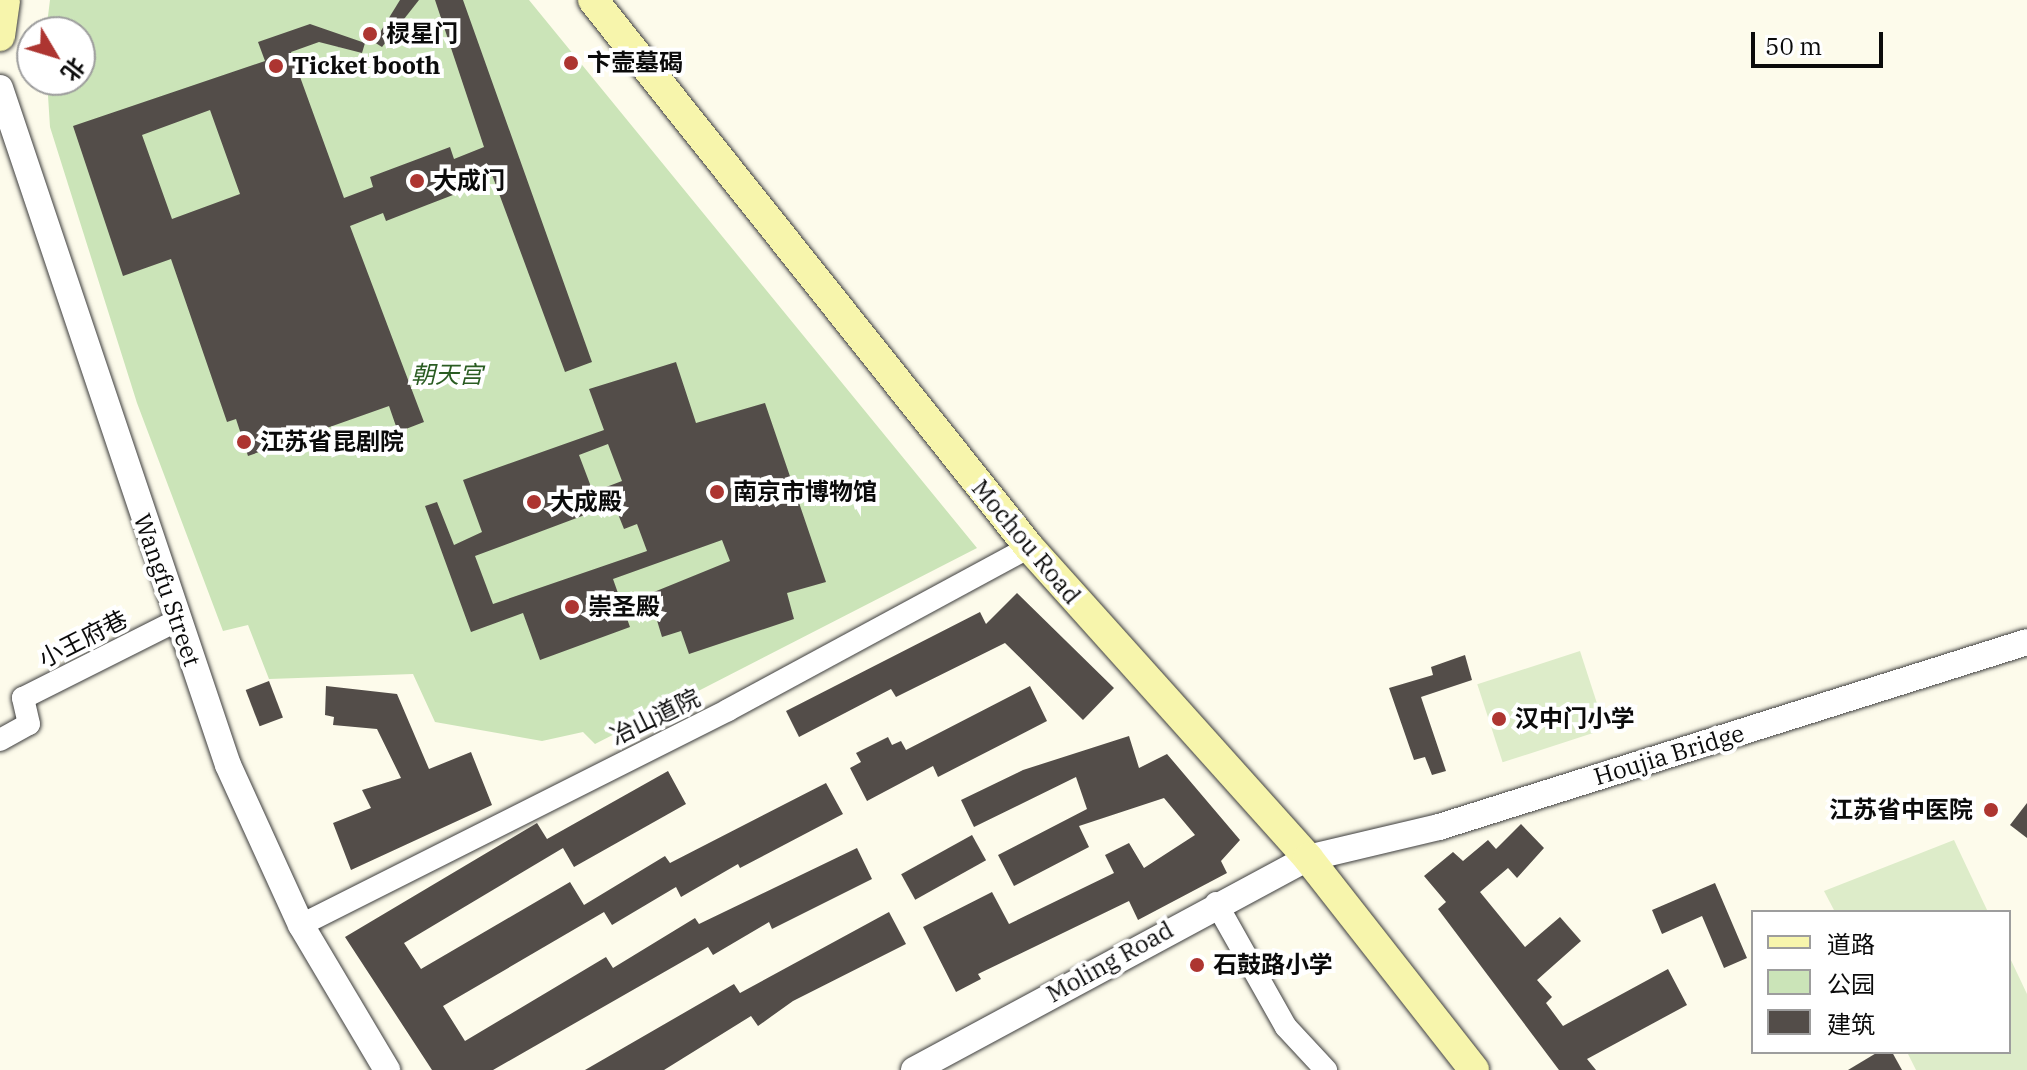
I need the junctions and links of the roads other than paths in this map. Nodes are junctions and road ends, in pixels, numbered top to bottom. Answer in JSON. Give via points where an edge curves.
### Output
{"nodes":[{"id":1,"x":593,"y":0,"type":"edge"},
{"id":2,"x":4,"y":1,"type":"edge"},
{"id":3,"x":0,"y":36,"type":"edge"},
{"id":4,"x":0,"y":88,"type":"edge"},
{"id":5,"x":1029,"y":547,"type":"junction"},
{"id":6,"x":176,"y":621,"type":"junction"},
{"id":7,"x":2027,"y":642,"type":"edge"},
{"id":8,"x":0,"y":740,"type":"edge"},
{"id":9,"x":1308,"y":858,"type":"junction"},
{"id":10,"x":1216,"y":903,"type":"junction"},
{"id":11,"x":301,"y":925,"type":"junction"},
{"id":12,"x":387,"y":1070,"type":"edge"},
{"id":13,"x":914,"y":1070,"type":"edge"},
{"id":14,"x":1326,"y":1070,"type":"edge"},
{"id":15,"x":1474,"y":1070,"type":"edge"}],
"edges":[{"from":1,"to":5,"type":"main road","name":"Mochou Road"},
{"from":2,"to":3,"type":"main road"},
{"from":4,"to":6,"type":"street","name":"Wangfu Street"},
{"from":5,"to":9,"type":"main road","name":"Mochou Road"},
{"from":5,"to":11,"type":"street","name":"冶山道院","via":[[728,710]]},
{"from":6,"to":8,"type":"street","name":"小王府巷","via":[[23,698],[29,724]]},
{"from":6,"to":11,"type":"street","name":"Wangfu Street","via":[[228,765]]},
{"from":7,"to":9,"type":"street","name":"Houjia Bridge","via":[[1439,827]]},
{"from":9,"to":10,"type":"street","name":"Moling Road"},
{"from":9,"to":15,"type":"main road","name":"Mochou Road"},
{"from":10,"to":13,"type":"street","name":"Moling Road"},
{"from":10,"to":14,"type":"street","via":[[1286,1027]]},
{"from":11,"to":12,"type":"street","name":"Wangfu Street"}]}
